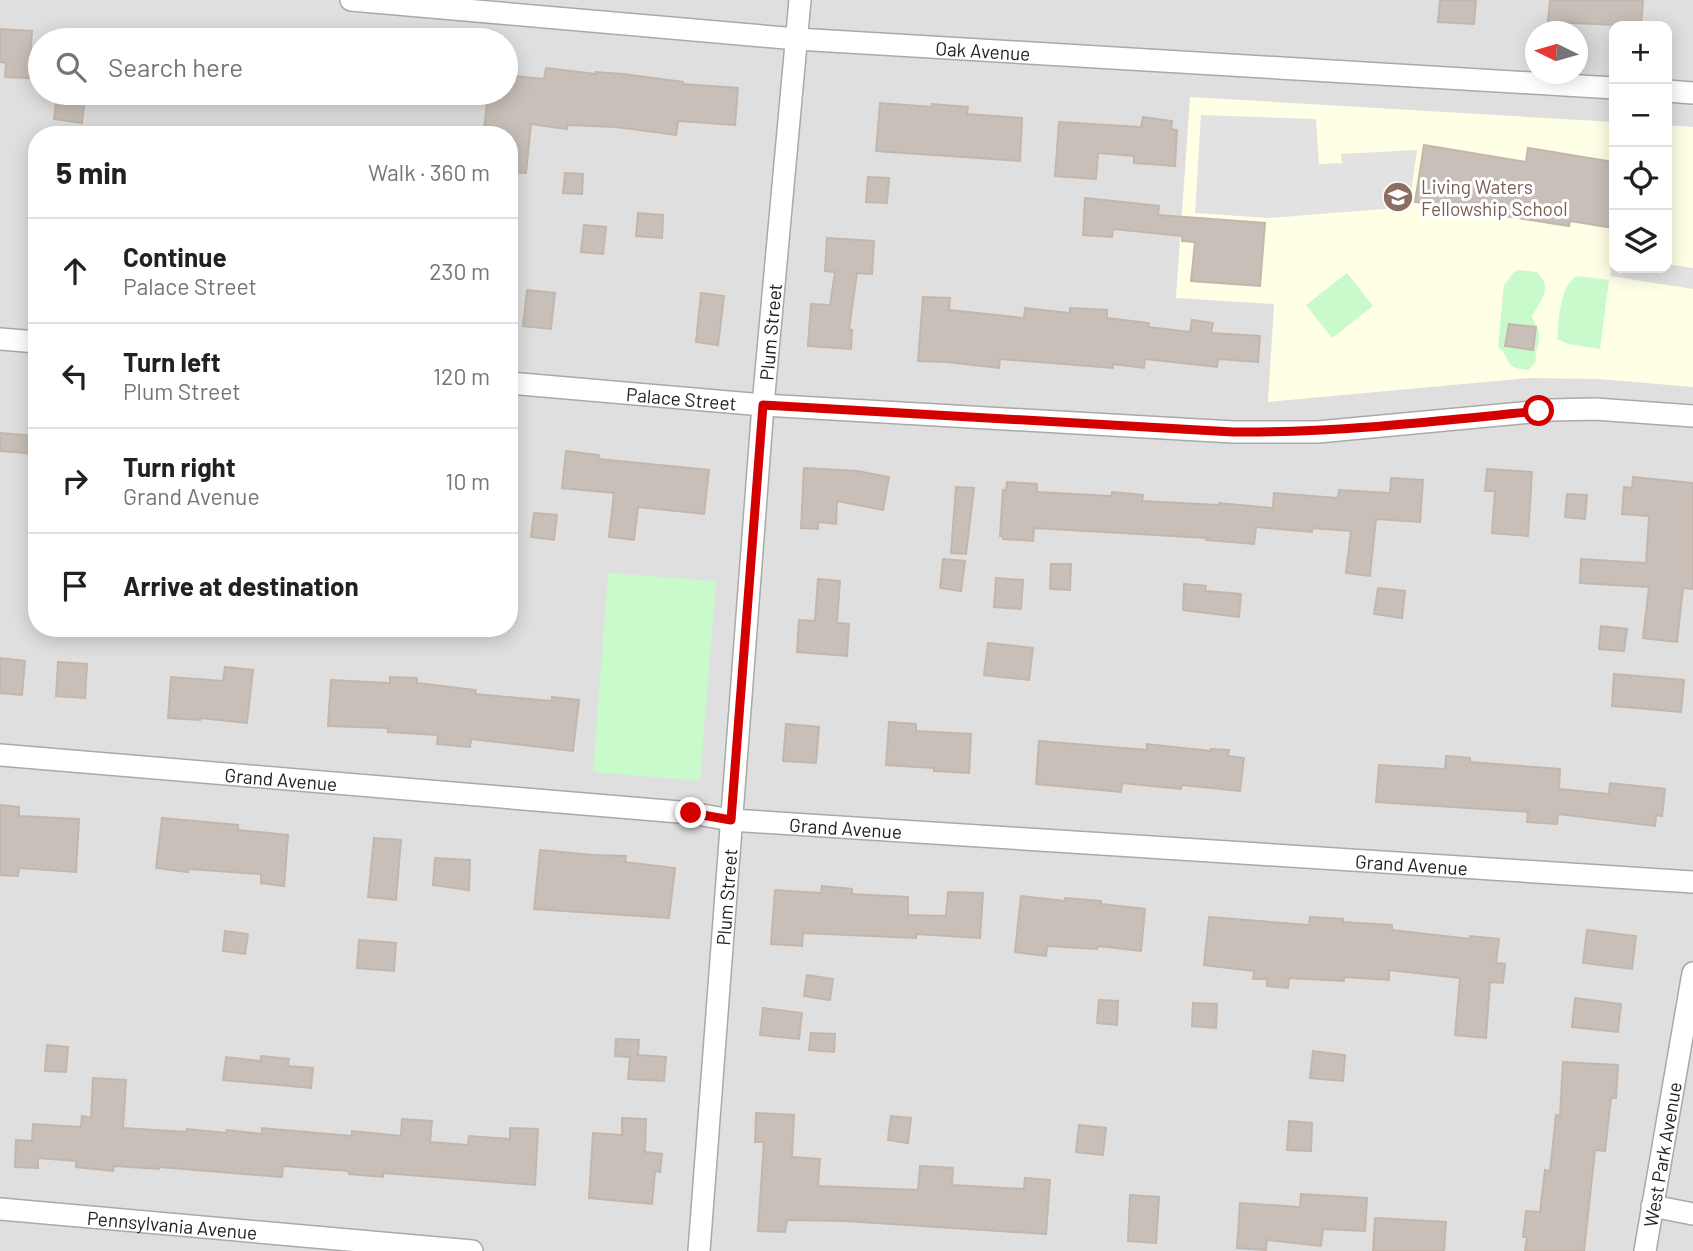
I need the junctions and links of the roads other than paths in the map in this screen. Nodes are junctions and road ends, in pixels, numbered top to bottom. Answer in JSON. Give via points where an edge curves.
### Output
{"nodes":[{"id":1,"x":351,"y":0,"type":"edge"},
{"id":2,"x":800,"y":0,"type":"edge"},
{"id":3,"x":797,"y":39,"type":"junction"},
{"id":4,"x":1609,"y":88,"type":"edge"},
{"id":5,"x":1672,"y":91,"type":"edge"},
{"id":6,"x":1693,"y":93,"type":"edge"},
{"id":7,"x":0,"y":339,"type":"edge"},
{"id":8,"x":28,"y":341,"type":"edge"},
{"id":9,"x":518,"y":384,"type":"edge"},
{"id":10,"x":763,"y":405,"type":"junction"},
{"id":11,"x":1693,"y":416,"type":"edge"},
{"id":12,"x":0,"y":755,"type":"edge"},
{"id":13,"x":731,"y":820,"type":"junction"},
{"id":14,"x":1693,"y":882,"type":"edge"},
{"id":15,"x":1693,"y":973,"type":"edge"},
{"id":16,"x":1652,"y":1206,"type":"junction"},
{"id":17,"x":0,"y":1209,"type":"edge"},
{"id":18,"x":1693,"y":1214,"type":"edge"},
{"id":19,"x":472,"y":1251,"type":"edge"},
{"id":20,"x":699,"y":1251,"type":"edge"},
{"id":21,"x":1644,"y":1251,"type":"edge"}],
"edges":[{"from":1,"to":3,"type":"street","name":"Oak Avenue"},
{"from":2,"to":3,"type":"street","name":"Plum Street"},
{"from":3,"to":4,"type":"street","name":"Oak Avenue"},
{"from":3,"to":10,"type":"street","name":"Plum Street"},
{"from":5,"to":6,"type":"street"},
{"from":7,"to":8,"type":"street"},
{"from":9,"to":10,"type":"street","name":"Palace Street"},
{"from":10,"to":11,"type":"street","name":"Palace Street","via":[[1233,432],[1318,432],[1552,410]]},
{"from":10,"to":13,"type":"street","name":"Plum Street"},
{"from":12,"to":13,"type":"street","name":"Grand Avenue"},
{"from":13,"to":14,"type":"street","name":"Grand Avenue"},
{"from":13,"to":20,"type":"street","name":"Plum Street"},
{"from":15,"to":16,"type":"street","name":"West Park Avenue"},
{"from":16,"to":18,"type":"street"},
{"from":16,"to":21,"type":"street","name":"West Park Avenue"},
{"from":17,"to":19,"type":"street","name":"Pennsylvania Avenue"}]}
